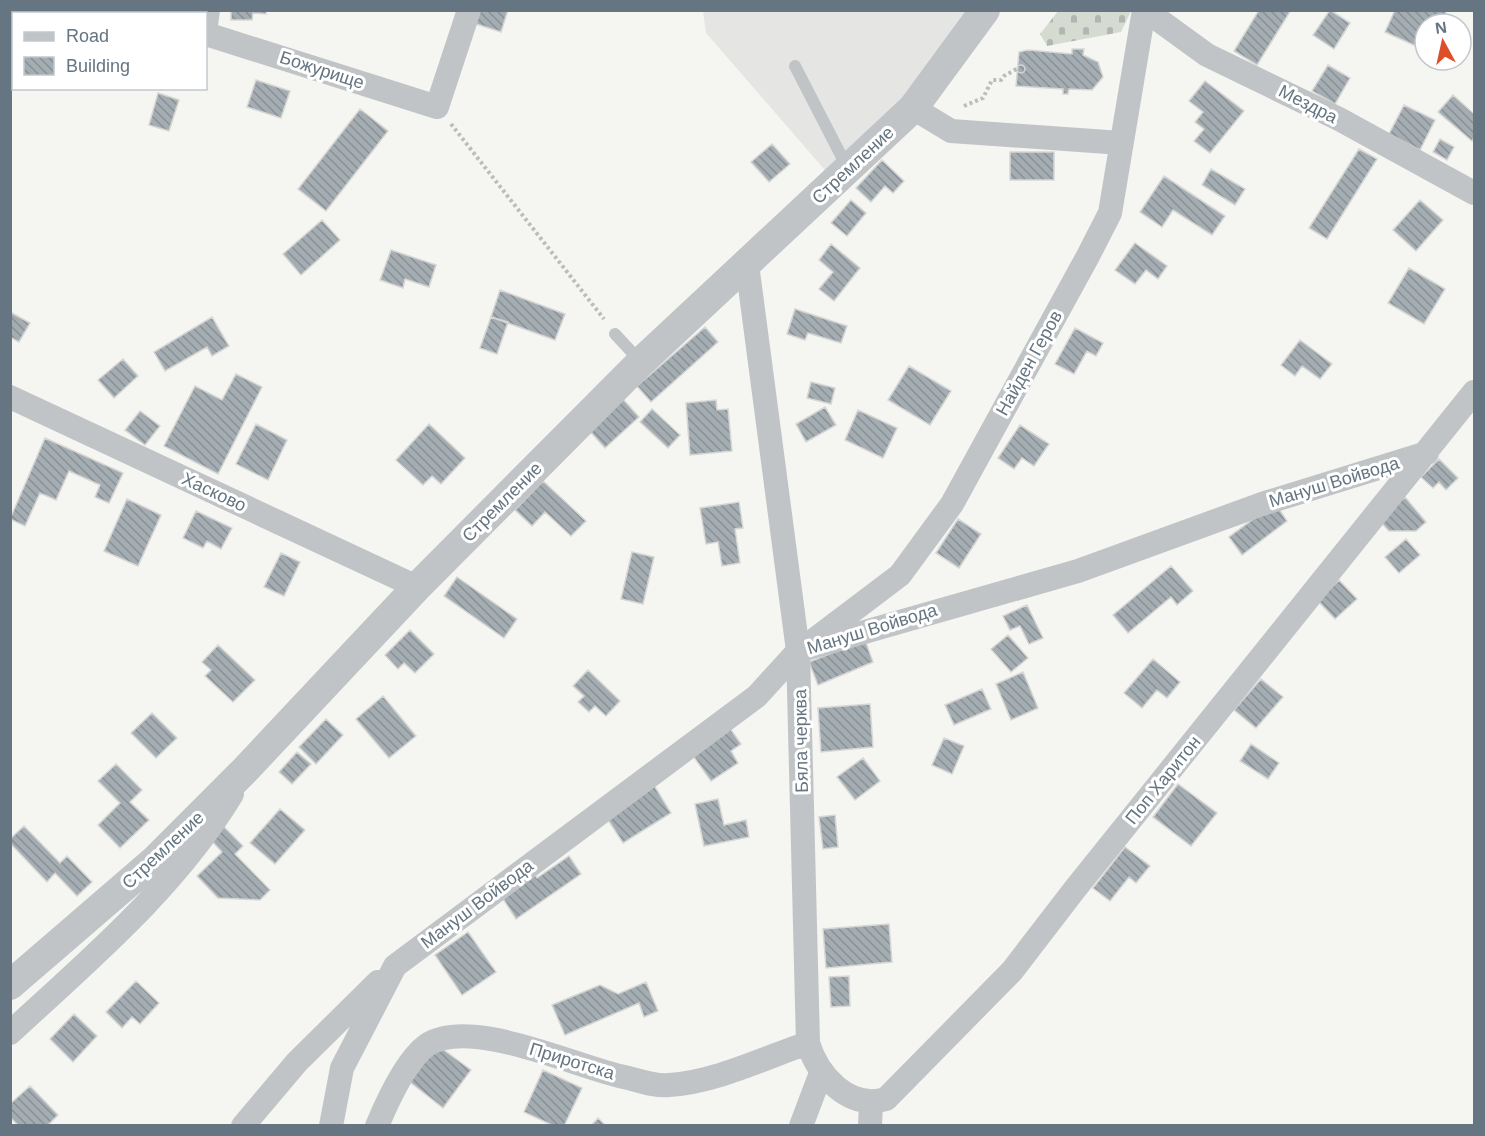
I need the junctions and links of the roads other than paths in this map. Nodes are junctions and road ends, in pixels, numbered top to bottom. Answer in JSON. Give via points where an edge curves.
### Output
{"nodes":[{"id":1,"x":469,"y":10,"type":"edge"},
{"id":2,"x":985,"y":10,"type":"edge"},
{"id":3,"x":1145,"y":10,"type":"edge"},
{"id":4,"x":207,"y":34,"type":"edge"},
{"id":5,"x":795,"y":66,"type":"dead end"},
{"id":6,"x":913,"y":108,"type":"junction"},
{"id":7,"x":1121,"y":143,"type":"junction"},
{"id":8,"x":848,"y":170,"type":"junction"},
{"id":9,"x":1474,"y":193,"type":"edge"},
{"id":10,"x":747,"y":264,"type":"junction"},
{"id":11,"x":615,"y":334,"type":"road end"},
{"id":12,"x":641,"y":362,"type":"junction"},
{"id":13,"x":1474,"y":392,"type":"edge"},
{"id":14,"x":10,"y":397,"type":"edge"},
{"id":15,"x":1427,"y":453,"type":"junction"},
{"id":16,"x":417,"y":587,"type":"junction"},
{"id":17,"x":798,"y":651,"type":"junction"},
{"id":18,"x":246,"y":769,"type":"junction"},
{"id":19,"x":395,"y":966,"type":"junction"},
{"id":20,"x":10,"y":985,"type":"edge"},
{"id":21,"x":10,"y":1034,"type":"edge"},
{"id":22,"x":808,"y":1043,"type":"junction"},
{"id":23,"x":821,"y":1073,"type":"junction"},
{"id":24,"x":871,"y":1114,"type":"edge"},
{"id":25,"x":243,"y":1125,"type":"edge"},
{"id":26,"x":331,"y":1125,"type":"edge"},
{"id":27,"x":377,"y":1125,"type":"edge"},
{"id":28,"x":801,"y":1125,"type":"edge"}],
"edges":[{"from":1,"to":4,"type":"street","name":"Божурище","via":[[437,107]]},
{"from":2,"to":6,"type":"street","name":"Стремление"},
{"from":3,"to":7,"type":"street","name":"Найден Геров"},
{"from":3,"to":9,"type":"street","name":"Мездра","via":[[1207,55],[1339,119]]},
{"from":5,"to":8,"type":"lane"},
{"from":6,"to":7,"type":"street","via":[[951,131]]},
{"from":6,"to":8,"type":"street","name":"Стремление"},
{"from":7,"to":17,"type":"street","name":"Найден Геров","via":[[1110,213],[952,504],[900,575]]},
{"from":8,"to":10,"type":"street","name":"Стремление"},
{"from":10,"to":12,"type":"street","name":"Стремление"},
{"from":10,"to":17,"type":"street","name":"Бяла черква"},
{"from":11,"to":12,"type":"lane"},
{"from":12,"to":16,"type":"street","name":"Стремление"},
{"from":13,"to":15,"type":"street","name":"Поп Харитон"},
{"from":14,"to":16,"type":"street","name":"Хасково"},
{"from":15,"to":17,"type":"street","name":"Мануш Войвода","via":[[1262,504],[1078,571]]},
{"from":15,"to":24,"type":"street","name":"Поп Харитон","via":[[1012,971]]},
{"from":16,"to":18,"type":"street","name":"Стремление"},
{"from":17,"to":19,"type":"street","name":"Мануш Войвода","via":[[757,696]]},
{"from":17,"to":22,"type":"street","name":"Бяла черква"},
{"from":18,"to":20,"type":"street","name":"Стремление","via":[[155,860]]},
{"from":18,"to":21,"type":"street","via":[[209,831],[138,914]]},
{"from":19,"to":25,"type":"street","via":[[297,1062]]},
{"from":19,"to":26,"type":"street","name":"Мануш Войвода","via":[[342,1068]]},
{"from":22,"to":23,"type":"street","name":"Бяла черква"},
{"from":22,"to":27,"type":"street","name":"Приротска","via":[[706,1078],[667,1086],[612,1075],[523,1046],[482,1038],[441,1037],[425,1047],[407,1069]]},
{"from":23,"to":24,"type":"street","name":"Поп Харитон"},
{"from":23,"to":28,"type":"street"}]}
